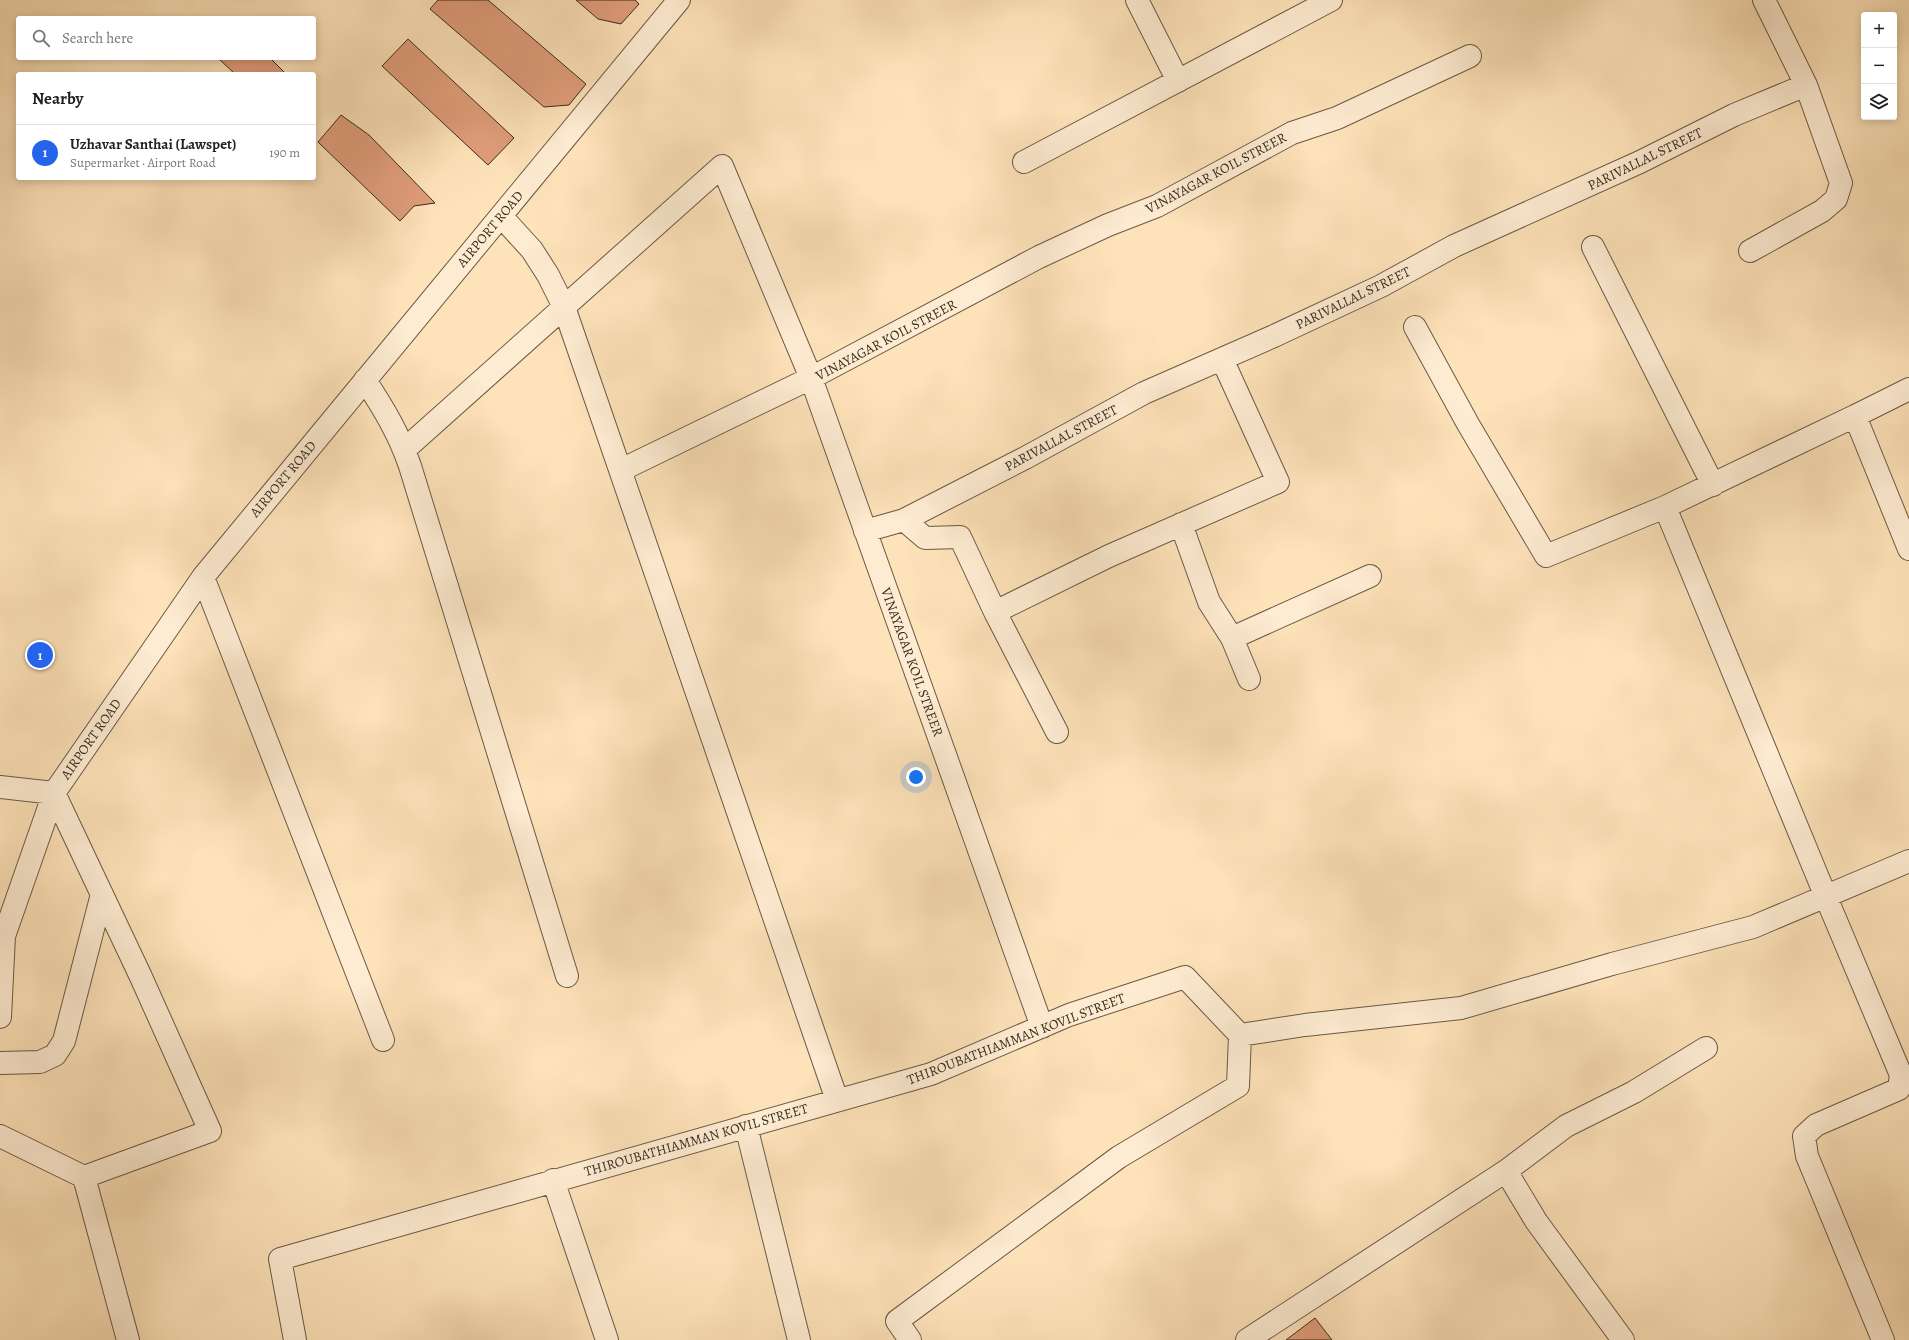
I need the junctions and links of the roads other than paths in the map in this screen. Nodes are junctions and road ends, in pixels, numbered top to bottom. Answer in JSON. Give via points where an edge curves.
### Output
{"nodes":[{"id":1,"x":679,"y":0,"type":"edge"},
{"id":2,"x":1137,"y":0,"type":"edge"},
{"id":3,"x":1331,"y":0,"type":"edge"},
{"id":4,"x":1764,"y":0,"type":"edge"},
{"id":5,"x":1470,"y":56,"type":"dead end"},
{"id":6,"x":1178,"y":81,"type":"junction"},
{"id":7,"x":1806,"y":85,"type":"junction"},
{"id":8,"x":1024,"y":162,"type":"dead end"},
{"id":9,"x":501,"y":216,"type":"junction"},
{"id":10,"x":1593,"y":247,"type":"dead end"},
{"id":11,"x":1750,"y":251,"type":"dead end"},
{"id":12,"x":564,"y":307,"type":"junction"},
{"id":13,"x":1415,"y":326,"type":"dead end"},
{"id":14,"x":1222,"y":358,"type":"junction"},
{"id":15,"x":811,"y":378,"type":"junction"},
{"id":16,"x":365,"y":380,"type":"junction"},
{"id":17,"x":1909,"y":388,"type":"edge"},
{"id":18,"x":1855,"y":416,"type":"junction"},
{"id":19,"x":404,"y":450,"type":"junction"},
{"id":20,"x":621,"y":470,"type":"junction"},
{"id":21,"x":1713,"y":485,"type":"junction"},
{"id":22,"x":1665,"y":507,"type":"junction"},
{"id":23,"x":904,"y":520,"type":"junction"},
{"id":24,"x":1181,"y":524,"type":"junction"},
{"id":25,"x":865,"y":531,"type":"junction"},
{"id":26,"x":1909,"y":549,"type":"edge"},
{"id":27,"x":1370,"y":576,"type":"dead end"},
{"id":28,"x":202,"y":577,"type":"junction"},
{"id":29,"x":995,"y":612,"type":"junction"},
{"id":30,"x":1232,"y":638,"type":"junction"},
{"id":31,"x":1249,"y":679,"type":"dead end"},
{"id":32,"x":1057,"y":732,"type":"dead end"},
{"id":33,"x":0,"y":787,"type":"edge"},
{"id":34,"x":54,"y":793,"type":"junction"},
{"id":35,"x":1909,"y":861,"type":"edge"},
{"id":36,"x":102,"y":894,"type":"junction"},
{"id":37,"x":1826,"y":897,"type":"junction"},
{"id":38,"x":2,"y":930,"type":"edge"},
{"id":39,"x":567,"y":976,"type":"dead end"},
{"id":40,"x":0,"y":988,"type":"edge"},
{"id":41,"x":0,"y":1017,"type":"edge"},
{"id":42,"x":1042,"y":1027,"type":"junction"},
{"id":43,"x":1240,"y":1036,"type":"junction"},
{"id":44,"x":383,"y":1040,"type":"dead end"},
{"id":45,"x":1706,"y":1048,"type":"dead end"},
{"id":46,"x":0,"y":1063,"type":"edge"},
{"id":47,"x":837,"y":1100,"type":"junction"},
{"id":48,"x":746,"y":1126,"type":"junction"},
{"id":49,"x":0,"y":1136,"type":"edge"},
{"id":50,"x":1506,"y":1171,"type":"junction"},
{"id":51,"x":84,"y":1177,"type":"junction"},
{"id":52,"x":553,"y":1180,"type":"junction"},
{"id":53,"x":128,"y":1340,"type":"edge"},
{"id":54,"x":296,"y":1340,"type":"edge"},
{"id":55,"x":607,"y":1340,"type":"edge"},
{"id":56,"x":799,"y":1340,"type":"edge"},
{"id":57,"x":910,"y":1340,"type":"edge"},
{"id":58,"x":1247,"y":1340,"type":"edge"},
{"id":59,"x":1623,"y":1340,"type":"edge"},
{"id":60,"x":1883,"y":1340,"type":"edge"}],
"edges":[{"from":1,"to":9,"type":"street","name":"AIRPORT ROAD"},
{"from":2,"to":6,"type":"street"},
{"from":3,"to":6,"type":"street"},
{"from":4,"to":7,"type":"street"},
{"from":5,"to":15,"type":"street","name":"VINAYAGAR KOIL STREER","via":[[1337,118],[1292,133],[1157,206],[1108,225],[1040,257]]},
{"from":6,"to":8,"type":"street"},
{"from":7,"to":11,"type":"street","via":[[1841,183],[1836,198],[1822,211]]},
{"from":7,"to":14,"type":"street","name":"PARIVALLAL STREET","via":[[1734,115],[1640,162],[1454,246],[1380,286]]},
{"from":9,"to":12,"type":"street","via":[[532,250]]},
{"from":9,"to":16,"type":"street","name":"AIRPORT ROAD"},
{"from":10,"to":21,"type":"street"},
{"from":12,"to":15,"type":"street","via":[[722,166]]},
{"from":12,"to":19,"type":"street"},
{"from":12,"to":20,"type":"street"},
{"from":13,"to":22,"type":"street","via":[[1468,424],[1546,556]]},
{"from":14,"to":23,"type":"street","name":"PARIVALLAL STREET","via":[[1144,393]]},
{"from":14,"to":24,"type":"street","via":[[1278,482]]},
{"from":15,"to":20,"type":"street"},
{"from":15,"to":25,"type":"street","name":"VINAYAGAR KOIL STREER"},
{"from":16,"to":19,"type":"street","via":[[388,414]]},
{"from":16,"to":28,"type":"street","name":"AIRPORT ROAD"},
{"from":17,"to":18,"type":"street"},
{"from":18,"to":21,"type":"street"},
{"from":18,"to":26,"type":"street"},
{"from":19,"to":39,"type":"street"},
{"from":20,"to":47,"type":"street"},
{"from":21,"to":22,"type":"street"},
{"from":22,"to":37,"type":"street"},
{"from":23,"to":25,"type":"street","name":"PARIVALLAL STREET"},
{"from":23,"to":29,"type":"street","via":[[925,538],[960,537]]},
{"from":24,"to":29,"type":"street"},
{"from":24,"to":30,"type":"street","via":[[1209,602]]},
{"from":25,"to":42,"type":"street","name":"VINAYAGAR KOIL STREER"},
{"from":27,"to":30,"type":"street"},
{"from":28,"to":34,"type":"street","name":"AIRPORT ROAD"},
{"from":28,"to":44,"type":"street"},
{"from":29,"to":32,"type":"street"},
{"from":30,"to":31,"type":"street"},
{"from":33,"to":34,"type":"street"},
{"from":34,"to":36,"type":"street"},
{"from":34,"to":38,"type":"street","name":"AIRPORT ROAD"},
{"from":35,"to":37,"type":"street"},
{"from":36,"to":46,"type":"street","via":[[64,1041],[55,1055],[40,1062]]},
{"from":36,"to":51,"type":"street","via":[[210,1131]]},
{"from":37,"to":43,"type":"street","via":[[1753,927],[1612,964],[1461,1008],[1304,1025]]},
{"from":37,"to":60,"type":"street","via":[[1901,1075],[1899,1089],[1816,1125],[1804,1136],[1807,1156]]},
{"from":38,"to":40,"type":"street","name":"AIRPORT ROAD"},
{"from":40,"to":41,"type":"street","name":"AIRPORT ROAD"},
{"from":42,"to":43,"type":"street","name":"THIROUBATHIAMMAN KOVIL STREET","via":[[1069,1015],[1185,976]]},
{"from":42,"to":47,"type":"street","name":"THIROUBATHIAMMAN KOVIL STREET","via":[[931,1074]]},
{"from":43,"to":57,"type":"street","via":[[1238,1086],[1119,1157],[897,1322]]},
{"from":45,"to":50,"type":"street","via":[[1634,1092],[1566,1126]]},
{"from":47,"to":48,"type":"street","name":"THIROUBATHIAMMAN KOVIL STREET"},
{"from":48,"to":52,"type":"street","name":"THIROUBATHIAMMAN KOVIL STREET"},
{"from":48,"to":56,"type":"street"},
{"from":49,"to":51,"type":"street"},
{"from":50,"to":58,"type":"street"},
{"from":50,"to":59,"type":"street","via":[[1536,1221]]},
{"from":51,"to":53,"type":"street"},
{"from":52,"to":54,"type":"street","name":"THIROUBATHIAMMAN KOVIL STREET","via":[[280,1259]]},
{"from":52,"to":55,"type":"street"}]}
